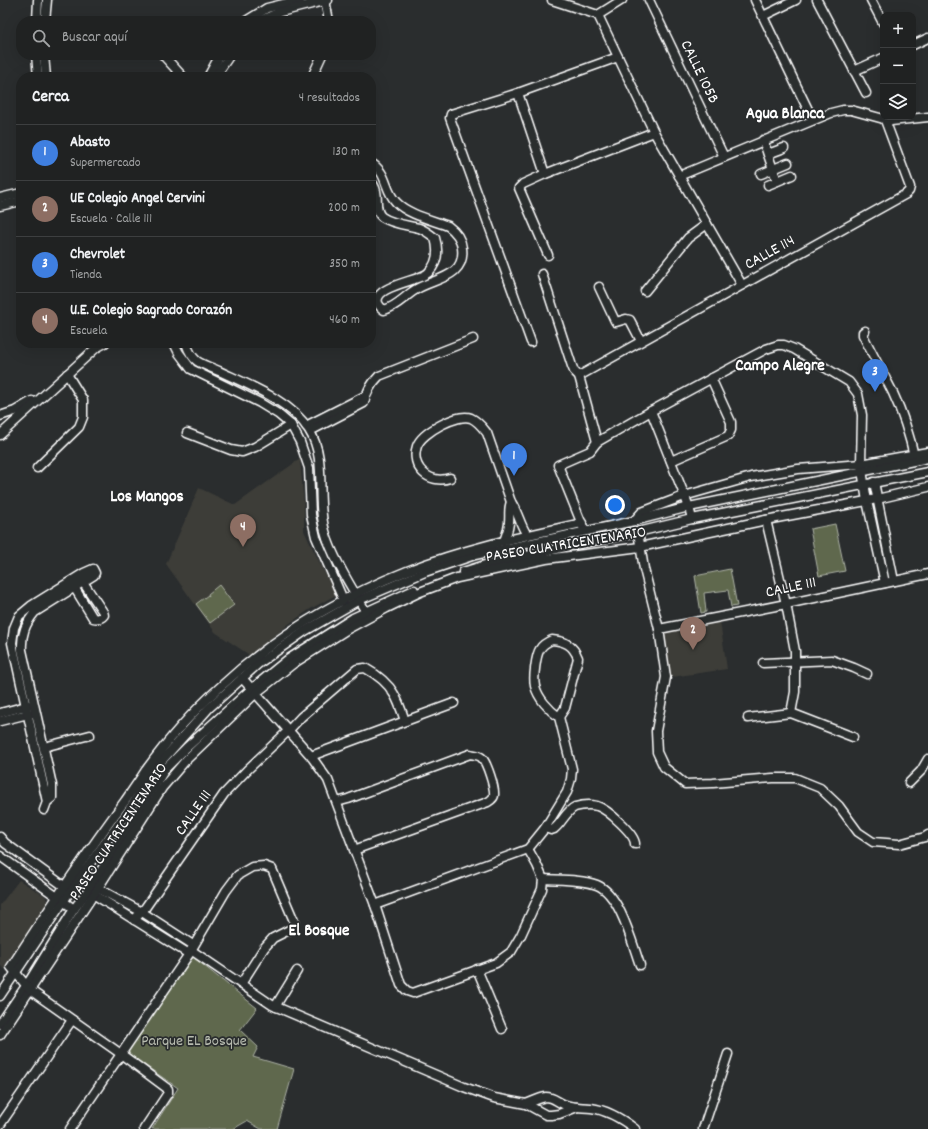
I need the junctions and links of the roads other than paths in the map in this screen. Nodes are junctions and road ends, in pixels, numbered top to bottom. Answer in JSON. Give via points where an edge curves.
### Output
{"nodes":[{"id":1,"x":38,"y":0,"type":"edge"},
{"id":2,"x":46,"y":0,"type":"edge"},
{"id":3,"x":300,"y":0,"type":"edge"},
{"id":4,"x":326,"y":0,"type":"edge"},
{"id":5,"x":552,"y":0,"type":"edge"},
{"id":6,"x":622,"y":0,"type":"edge"},
{"id":7,"x":649,"y":0,"type":"edge"},
{"id":8,"x":755,"y":0,"type":"edge"},
{"id":9,"x":796,"y":0,"type":"edge"},
{"id":10,"x":817,"y":0,"type":"edge"},
{"id":11,"x":871,"y":0,"type":"edge"},
{"id":12,"x":37,"y":16,"type":"edge"},
{"id":13,"x":45,"y":16,"type":"edge"},
{"id":14,"x":254,"y":16,"type":"edge"},
{"id":15,"x":270,"y":16,"type":"edge"},
{"id":16,"x":329,"y":16,"type":"edge"},
{"id":17,"x":598,"y":16,"type":"junction"},
{"id":18,"x":763,"y":16,"type":"junction"},
{"id":19,"x":880,"y":17,"type":"edge"},
{"id":20,"x":928,"y":38,"type":"edge"},
{"id":21,"x":916,"y":44,"type":"edge"},
{"id":22,"x":618,"y":57,"type":"junction"},
{"id":23,"x":880,"y":59,"type":"edge"},
{"id":24,"x":36,"y":60,"type":"edge"},
{"id":25,"x":44,"y":60,"type":"edge"},
{"id":26,"x":168,"y":60,"type":"edge"},
{"id":27,"x":217,"y":60,"type":"edge"},
{"id":28,"x":227,"y":60,"type":"edge"},
{"id":29,"x":320,"y":60,"type":"edge"},
{"id":30,"x":38,"y":72,"type":"edge"},
{"id":31,"x":46,"y":72,"type":"edge"},
{"id":32,"x":178,"y":72,"type":"edge"},
{"id":33,"x":211,"y":72,"type":"edge"},
{"id":34,"x":218,"y":72,"type":"edge"},
{"id":35,"x":314,"y":72,"type":"edge"},
{"id":36,"x":854,"y":72,"type":"junction"},
{"id":37,"x":518,"y":93,"type":"junction"},
{"id":38,"x":866,"y":93,"type":"dead end"},
{"id":39,"x":928,"y":116,"type":"edge"},
{"id":40,"x":880,"y":118,"type":"edge"},
{"id":41,"x":916,"y":118,"type":"edge"},
{"id":42,"x":813,"y":120,"type":"junction"},
{"id":43,"x":885,"y":120,"type":"joint"},
{"id":44,"x":898,"y":120,"type":"edge"},
{"id":45,"x":654,"y":132,"type":"junction"},
{"id":46,"x":763,"y":140,"type":"junction"},
{"id":47,"x":784,"y":148,"type":"dead end"},
{"id":48,"x":768,"y":154,"type":"junction"},
{"id":49,"x":724,"y":156,"type":"junction"},
{"id":50,"x":788,"y":163,"type":"dead end"},
{"id":51,"x":376,"y":166,"type":"edge"},
{"id":52,"x":773,"y":169,"type":"junction"},
{"id":53,"x":545,"y":174,"type":"junction"},
{"id":54,"x":761,"y":174,"type":"dead end"},
{"id":55,"x":792,"y":175,"type":"dead end"},
{"id":56,"x":679,"y":176,"type":"junction"},
{"id":57,"x":777,"y":182,"type":"junction"},
{"id":58,"x":768,"y":185,"type":"dead end"},
{"id":59,"x":376,"y":189,"type":"edge"},
{"id":60,"x":16,"y":194,"type":"edge"},
{"id":61,"x":0,"y":198,"type":"edge"},
{"id":62,"x":16,"y":202,"type":"edge"},
{"id":63,"x":0,"y":206,"type":"edge"},
{"id":64,"x":414,"y":213,"type":"junction"},
{"id":65,"x":707,"y":224,"type":"junction"},
{"id":66,"x":409,"y":226,"type":"junction"},
{"id":67,"x":548,"y":255,"type":"dead end"},
{"id":68,"x":542,"y":274,"type":"dead end"},
{"id":69,"x":742,"y":285,"type":"junction"},
{"id":70,"x":599,"y":287,"type":"dead end"},
{"id":71,"x":645,"y":291,"type":"dead end"},
{"id":72,"x":864,"y":331,"type":"dead end"},
{"id":73,"x":473,"y":339,"type":"dead end"},
{"id":74,"x":641,"y":341,"type":"junction"},
{"id":75,"x":531,"y":342,"type":"dead end"},
{"id":76,"x":96,"y":348,"type":"edge"},
{"id":77,"x":176,"y":348,"type":"edge"},
{"id":78,"x":188,"y":348,"type":"edge"},
{"id":79,"x":67,"y":374,"type":"junction"},
{"id":80,"x":579,"y":376,"type":"junction"},
{"id":81,"x":711,"y":378,"type":"junction"},
{"id":82,"x":45,"y":394,"type":"junction"},
{"id":83,"x":650,"y":411,"type":"junction"},
{"id":84,"x":0,"y":416,"type":"edge"},
{"id":85,"x":291,"y":425,"type":"junction"},
{"id":86,"x":308,"y":428,"type":"junction"},
{"id":87,"x":187,"y":433,"type":"dead end"},
{"id":88,"x":0,"y":435,"type":"edge"},
{"id":89,"x":597,"y":442,"type":"junction"},
{"id":90,"x":928,"y":452,"type":"edge"},
{"id":91,"x":915,"y":458,"type":"junction"},
{"id":92,"x":928,"y":458,"type":"edge"},
{"id":93,"x":671,"y":461,"type":"junction"},
{"id":94,"x":862,"y":467,"type":"junction"},
{"id":95,"x":37,"y":468,"type":"dead end"},
{"id":96,"x":928,"y":472,"type":"edge"},
{"id":97,"x":450,"y":478,"type":"dead end"},
{"id":98,"x":874,"y":482,"type":"junction"},
{"id":99,"x":865,"y":484,"type":"junction"},
{"id":100,"x":928,"y":487,"type":"edge"},
{"id":101,"x":684,"y":496,"type":"junction"},
{"id":102,"x":877,"y":499,"type":"junction"},
{"id":103,"x":867,"y":501,"type":"junction"},
{"id":104,"x":510,"y":502,"type":"junction"},
{"id":105,"x":689,"y":507,"type":"junction"},
{"id":106,"x":692,"y":519,"type":"junction"},
{"id":107,"x":766,"y":520,"type":"junction"},
{"id":108,"x":634,"y":521,"type":"junction"},
{"id":109,"x":582,"y":523,"type":"junction"},
{"id":110,"x":585,"y":531,"type":"junction"},
{"id":111,"x":638,"y":532,"type":"junction"},
{"id":112,"x":527,"y":535,"type":"junction"},
{"id":113,"x":504,"y":541,"type":"junction"},
{"id":114,"x":588,"y":542,"type":"junction"},
{"id":115,"x":640,"y":548,"type":"junction"},
{"id":116,"x":437,"y":560,"type":"junction"},
{"id":117,"x":457,"y":561,"type":"junction"},
{"id":118,"x":928,"y":574,"type":"edge"},
{"id":119,"x":448,"y":577,"type":"junction"},
{"id":120,"x":457,"y":578,"type":"junction"},
{"id":121,"x":894,"y":581,"type":"junction"},
{"id":122,"x":83,"y":582,"type":"junction"},
{"id":123,"x":885,"y":582,"type":"junction"},
{"id":124,"x":74,"y":587,"type":"junction"},
{"id":125,"x":357,"y":597,"type":"junction"},
{"id":126,"x":345,"y":604,"type":"junction"},
{"id":127,"x":786,"y":604,"type":"junction"},
{"id":128,"x":385,"y":606,"type":"junction"},
{"id":129,"x":366,"y":612,"type":"junction"},
{"id":130,"x":353,"y":618,"type":"junction"},
{"id":131,"x":659,"y":629,"type":"junction"},
{"id":132,"x":333,"y":630,"type":"junction"},
{"id":133,"x":342,"y":633,"type":"junction"},
{"id":134,"x":795,"y":662,"type":"junction"},
{"id":135,"x":763,"y":663,"type":"dead end"},
{"id":136,"x":867,"y":674,"type":"dead end"},
{"id":137,"x":242,"y":678,"type":"junction"},
{"id":138,"x":254,"y":691,"type":"junction"},
{"id":139,"x":454,"y":702,"type":"dead end"},
{"id":140,"x":31,"y":709,"type":"junction"},
{"id":141,"x":0,"y":713,"type":"edge"},
{"id":142,"x":791,"y":713,"type":"junction"},
{"id":143,"x":559,"y":717,"type":"junction"},
{"id":144,"x":748,"y":718,"type":"dead end"},
{"id":145,"x":0,"y":721,"type":"edge"},
{"id":146,"x":405,"y":721,"type":"junction"},
{"id":147,"x":288,"y":731,"type":"junction"},
{"id":148,"x":90,"y":735,"type":"dead end"},
{"id":149,"x":852,"y":737,"type":"dead end"},
{"id":150,"x":44,"y":747,"type":"junction"},
{"id":151,"x":310,"y":756,"type":"junction"},
{"id":152,"x":928,"y":759,"type":"edge"},
{"id":153,"x":909,"y":783,"type":"dead end"},
{"id":154,"x":47,"y":802,"type":"junction"},
{"id":155,"x":337,"y":802,"type":"junction"},
{"id":156,"x":44,"y":810,"type":"dead end"},
{"id":157,"x":116,"y":813,"type":"junction"},
{"id":158,"x":127,"y":813,"type":"junction"},
{"id":159,"x":545,"y":828,"type":"junction"},
{"id":160,"x":928,"y":835,"type":"edge"},
{"id":161,"x":0,"y":837,"type":"edge"},
{"id":162,"x":635,"y":844,"type":"dead end"},
{"id":163,"x":354,"y":850,"type":"junction"},
{"id":164,"x":528,"y":850,"type":"junction"},
{"id":165,"x":0,"y":856,"type":"edge"},
{"id":166,"x":78,"y":878,"type":"junction"},
{"id":167,"x":543,"y":879,"type":"junction"},
{"id":168,"x":67,"y":889,"type":"junction"},
{"id":169,"x":93,"y":890,"type":"junction"},
{"id":170,"x":60,"y":899,"type":"junction"},
{"id":171,"x":375,"y":905,"type":"junction"},
{"id":172,"x":74,"y":909,"type":"junction"},
{"id":173,"x":142,"y":912,"type":"junction"},
{"id":174,"x":134,"y":920,"type":"junction"},
{"id":175,"x":191,"y":950,"type":"junction"},
{"id":176,"x":640,"y":965,"type":"dead end"},
{"id":177,"x":477,"y":969,"type":"junction"},
{"id":178,"x":297,"y":971,"type":"dead end"},
{"id":179,"x":15,"y":973,"type":"junction"},
{"id":180,"x":241,"y":984,"type":"junction"},
{"id":181,"x":28,"y":988,"type":"junction"},
{"id":182,"x":0,"y":996,"type":"edge"},
{"id":183,"x":276,"y":1007,"type":"junction"},
{"id":184,"x":72,"y":1020,"type":"junction"},
{"id":185,"x":0,"y":1024,"type":"edge"},
{"id":186,"x":502,"y":1029,"type":"dead end"},
{"id":187,"x":0,"y":1035,"type":"edge"},
{"id":188,"x":121,"y":1054,"type":"junction"},
{"id":189,"x":728,"y":1054,"type":"dead end"},
{"id":190,"x":526,"y":1104,"type":"junction"},
{"id":191,"x":562,"y":1104,"type":"junction"},
{"id":192,"x":577,"y":1107,"type":"junction"},
{"id":193,"x":559,"y":1114,"type":"junction"},
{"id":194,"x":0,"y":1125,"type":"edge"},
{"id":195,"x":707,"y":1127,"type":"edge"},
{"id":196,"x":70,"y":1129,"type":"edge"},
{"id":197,"x":144,"y":1129,"type":"edge"},
{"id":198,"x":635,"y":1129,"type":"edge"}],
"edges":[{"from":1,"to":12,"type":"street"},
{"from":2,"to":13,"type":"street"},
{"from":3,"to":14,"type":"street","via":[[267,8]]},
{"from":4,"to":15,"type":"street"},
{"from":4,"to":16,"type":"street"},
{"from":5,"to":17,"type":"street"},
{"from":6,"to":17,"type":"street"},
{"from":7,"to":49,"type":"street","name":"CALLE 105B"},
{"from":8,"to":18,"type":"street"},
{"from":9,"to":18,"type":"street"},
{"from":10,"to":36,"type":"street"},
{"from":11,"to":19,"type":"street"},
{"from":17,"to":22,"type":"street"},
{"from":18,"to":42,"type":"street"},
{"from":20,"to":21,"type":"street"},
{"from":22,"to":37,"type":"street"},
{"from":22,"to":45,"type":"street"},
{"from":23,"to":36,"type":"street"},
{"from":24,"to":30,"type":"street"},
{"from":25,"to":31,"type":"street"},
{"from":26,"to":32,"type":"street"},
{"from":27,"to":33,"type":"street"},
{"from":28,"to":34,"type":"street"},
{"from":29,"to":35,"type":"street"},
{"from":36,"to":38,"type":"street"},
{"from":37,"to":53,"type":"street"},
{"from":37,"to":75,"type":"street","via":[[451,114],[450,118]]},
{"from":39,"to":41,"type":"street"},
{"from":40,"to":42,"type":"street","via":[[843,110]]},
{"from":42,"to":46,"type":"street"},
{"from":43,"to":44,"type":"street"},
{"from":43,"to":69,"type":"street","name":"CALLE 114","via":[[910,187],[909,191]]},
{"from":45,"to":53,"type":"street"},
{"from":45,"to":56,"type":"street"},
{"from":46,"to":48,"type":"street"},
{"from":46,"to":49,"type":"street"},
{"from":47,"to":48,"type":"street"},
{"from":48,"to":52,"type":"street"},
{"from":49,"to":56,"type":"street"},
{"from":50,"to":52,"type":"street"},
{"from":51,"to":64,"type":"street","via":[[391,196],[400,206]]},
{"from":52,"to":54,"type":"street"},
{"from":52,"to":57,"type":"street"},
{"from":53,"to":67,"type":"street","via":[[519,188]]},
{"from":55,"to":57,"type":"street"},
{"from":56,"to":65,"type":"street"},
{"from":57,"to":58,"type":"street"},
{"from":59,"to":66,"type":"street","via":[[381,216]]},
{"from":60,"to":61,"type":"street"},
{"from":62,"to":63,"type":"street"},
{"from":64,"to":66,"type":"street"},
{"from":64,"to":66,"type":"street","via":[[453,229],[461,241],[461,263],[454,273],[422,286],[393,307],[384,310],[377,300],[383,292],[425,276],[434,266],[438,255],[435,238],[420,228]]},
{"from":65,"to":69,"type":"street"},
{"from":65,"to":71,"type":"street","via":[[688,238]]},
{"from":68,"to":80,"type":"street","via":[[572,366]]},
{"from":69,"to":74,"type":"street","name":"CALLE 114"},
{"from":70,"to":74,"type":"street","via":[[615,321],[630,320]]},
{"from":72,"to":91,"type":"street","via":[[863,335],[896,400]]},
{"from":73,"to":86,"type":"street","via":[[378,376],[360,406]]},
{"from":74,"to":80,"type":"street","name":"CALLE 114"},
{"from":76,"to":79,"type":"street"},
{"from":77,"to":85,"type":"street","via":[[191,369],[260,403]]},
{"from":78,"to":86,"type":"street","via":[[197,361],[265,393]]},
{"from":79,"to":82,"type":"street"},
{"from":79,"to":95,"type":"street","via":[[83,400],[83,417],[79,427]]},
{"from":80,"to":89,"type":"street"},
{"from":81,"to":83,"type":"street"},
{"from":81,"to":93,"type":"street","via":[[731,422],[731,430],[728,436]]},
{"from":81,"to":94,"type":"street","via":[[772,346],[784,345],[794,349],[849,382],[858,394],[862,415]]},
{"from":82,"to":84,"type":"street","via":[[15,411]]},
{"from":82,"to":88,"type":"street"},
{"from":83,"to":89,"type":"street"},
{"from":83,"to":93,"type":"street"},
{"from":85,"to":87,"type":"street","via":[[242,452]]},
{"from":85,"to":126,"type":"street","via":[[309,468],[311,515],[316,537]]},
{"from":86,"to":125,"type":"street","via":[[319,465],[321,512],[325,532]]},
{"from":89,"to":109,"type":"street","via":[[590,451],[558,464]]},
{"from":90,"to":91,"type":"street"},
{"from":91,"to":92,"type":"street","name":"PASEO CUATRICENTENARIO"},
{"from":91,"to":94,"type":"street","name":"PASEO CUATRICENTENARIO"},
{"from":93,"to":101,"type":"street"},
{"from":94,"to":99,"type":"street"},
{"from":94,"to":101,"type":"street","name":"PASEO CUATRICENTENARIO","via":[[798,469],[767,474]]},
{"from":94,"to":105,"type":"street","name":"PASEO CUATRICENTENARIO"},
{"from":96,"to":98,"type":"street","name":"PASEO CUATRICENTENARIO"},
{"from":97,"to":104,"type":"street","via":[[434,480],[424,474],[416,458],[417,445],[426,434],[440,425],[462,418],[472,418],[487,433]]},
{"from":98,"to":99,"type":"street","name":"PASEO CUATRICENTENARIO"},
{"from":98,"to":102,"type":"street"},
{"from":99,"to":103,"type":"street"},
{"from":99,"to":106,"type":"street","name":"PASEO CUATRICENTENARIO"},
{"from":100,"to":102,"type":"street","name":"PASEO CUATRICENTENARIO"},
{"from":101,"to":105,"type":"street"},
{"from":101,"to":108,"type":"street","name":"PASEO CUATRICENTENARIO","via":[[642,512]]},
{"from":102,"to":103,"type":"street","name":"PASEO CUATRICENTENARIO"},
{"from":102,"to":121,"type":"street"},
{"from":103,"to":107,"type":"street","name":"PASEO CUATRICENTENARIO"},
{"from":103,"to":123,"type":"street"},
{"from":104,"to":112,"type":"street"},
{"from":104,"to":113,"type":"street","via":[[510,523]]},
{"from":105,"to":106,"type":"street"},
{"from":105,"to":108,"type":"street","name":"PASEO CUATRICENTENARIO"},
{"from":106,"to":111,"type":"street","name":"PASEO CUATRICENTENARIO"},
{"from":107,"to":115,"type":"street","name":"PASEO CUATRICENTENARIO"},
{"from":107,"to":127,"type":"street"},
{"from":108,"to":110,"type":"street","name":"PASEO CUATRICENTENARIO"},
{"from":109,"to":110,"type":"street"},
{"from":109,"to":112,"type":"street","name":"PASEO CUATRICENTENARIO"},
{"from":110,"to":114,"type":"street"},
{"from":110,"to":117,"type":"street","name":"PASEO CUATRICENTENARIO"},
{"from":111,"to":114,"type":"street","name":"PASEO CUATRICENTENARIO"},
{"from":111,"to":115,"type":"street"},
{"from":112,"to":113,"type":"street","name":"PASEO CUATRICENTENARIO"},
{"from":113,"to":116,"type":"street","name":"PASEO CUATRICENTENARIO"},
{"from":114,"to":119,"type":"street","name":"PASEO CUATRICENTENARIO","via":[[485,565]]},
{"from":115,"to":120,"type":"street","name":"PASEO CUATRICENTENARIO","via":[[546,559]]},
{"from":115,"to":131,"type":"street"},
{"from":116,"to":117,"type":"street"},
{"from":116,"to":125,"type":"street","name":"PASEO CUATRICENTENARIO","via":[[404,572]]},
{"from":117,"to":125,"type":"street","name":"PASEO CUATRICENTENARIO"},
{"from":118,"to":121,"type":"street","name":"CALLE 111"},
{"from":119,"to":120,"type":"street"},
{"from":119,"to":128,"type":"street","name":"PASEO CUATRICENTENARIO"},
{"from":120,"to":128,"type":"street","name":"PASEO CUATRICENTENARIO"},
{"from":121,"to":123,"type":"street","name":"CALLE 111"},
{"from":122,"to":124,"type":"street"},
{"from":122,"to":124,"type":"street","via":[[103,612],[102,618],[93,618]]},
{"from":122,"to":140,"type":"street","via":[[94,575],[93,569],[31,606],[19,616],[14,628],[12,643]]},
{"from":123,"to":127,"type":"street","name":"CALLE 111"},
{"from":124,"to":140,"type":"street","via":[[36,612],[24,628],[22,650]]},
{"from":125,"to":126,"type":"street","name":"PASEO CUATRICENTENARIO"},
{"from":125,"to":129,"type":"street"},
{"from":126,"to":130,"type":"street"},
{"from":126,"to":137,"type":"street","name":"PASEO CUATRICENTENARIO","via":[[258,664]]},
{"from":126,"to":157,"type":"street","name":"PASEO CUATRICENTENARIO","via":[[284,635],[217,690],[177,732]]},
{"from":127,"to":131,"type":"street","name":"CALLE 111"},
{"from":127,"to":134,"type":"street"},
{"from":128,"to":129,"type":"street","name":"PASEO CUATRICENTENARIO"},
{"from":128,"to":133,"type":"street","name":"PASEO CUATRICENTENARIO"},
{"from":129,"to":130,"type":"street","name":"PASEO CUATRICENTENARIO"},
{"from":130,"to":132,"type":"street","name":"PASEO CUATRICENTENARIO"},
{"from":131,"to":160,"type":"street","via":[[666,677],[656,731],[657,752],[664,767],[685,784],[795,778],[820,788],[839,806],[858,832],[873,842],[899,844]]},
{"from":132,"to":133,"type":"street"},
{"from":132,"to":138,"type":"street","name":"PASEO CUATRICENTENARIO","via":[[288,660]]},
{"from":133,"to":138,"type":"street","name":"PASEO CUATRICENTENARIO"},
{"from":134,"to":135,"type":"street"},
{"from":134,"to":136,"type":"street","via":[[832,660]]},
{"from":134,"to":142,"type":"street","via":[[795,692]]},
{"from":137,"to":138,"type":"street"},
{"from":137,"to":158,"type":"street","name":"PASEO CUATRICENTENARIO","via":[[209,708],[157,766]]},
{"from":138,"to":147,"type":"street"},
{"from":138,"to":169,"type":"street","name":"PASEO CUATRICENTENARIO","via":[[162,788]]},
{"from":139,"to":146,"type":"street"},
{"from":140,"to":141,"type":"street"},
{"from":140,"to":145,"type":"street"},
{"from":140,"to":150,"type":"street"},
{"from":140,"to":154,"type":"street"},
{"from":142,"to":144,"type":"street"},
{"from":142,"to":149,"type":"street"},
{"from":143,"to":143,"type":"street","via":[[565,708],[578,658],[569,644],[552,640],[539,650],[535,685],[552,713]]},
{"from":143,"to":159,"type":"street","via":[[572,769],[572,779]]},
{"from":146,"to":147,"type":"street","name":"CALLE 111","via":[[394,693],[374,673],[365,668],[357,669]]},
{"from":146,"to":151,"type":"street"},
{"from":147,"to":151,"type":"street"},
{"from":147,"to":173,"type":"street","name":"CALLE 111","via":[[224,794]]},
{"from":148,"to":150,"type":"street"},
{"from":150,"to":154,"type":"street","via":[[52,785],[52,798]]},
{"from":151,"to":155,"type":"street","via":[[328,780]]},
{"from":152,"to":153,"type":"street"},
{"from":154,"to":156,"type":"street"},
{"from":155,"to":163,"type":"street"},
{"from":155,"to":163,"type":"street","via":[[470,754],[482,758],[493,785],[494,796],[488,802]]},
{"from":157,"to":158,"type":"street"},
{"from":157,"to":168,"type":"street","name":"PASEO CUATRICENTENARIO"},
{"from":158,"to":166,"type":"street","name":"PASEO CUATRICENTENARIO"},
{"from":159,"to":162,"type":"street","via":[[554,829],[575,807],[585,804],[597,806],[623,826],[634,838]]},
{"from":159,"to":164,"type":"street"},
{"from":161,"to":168,"type":"street"},
{"from":163,"to":171,"type":"street"},
{"from":164,"to":167,"type":"street"},
{"from":164,"to":171,"type":"street"},
{"from":165,"to":170,"type":"street"},
{"from":166,"to":168,"type":"street","name":"PASEO CUATRICENTENARIO"},
{"from":166,"to":169,"type":"street"},
{"from":167,"to":176,"type":"street","via":[[586,882],[599,886],[610,894],[618,906]]},
{"from":167,"to":177,"type":"street","via":[[542,889],[512,952],[496,963]]},
{"from":168,"to":170,"type":"street","name":"PASEO CUATRICENTENARIO"},
{"from":169,"to":172,"type":"street","name":"PASEO CUATRICENTENARIO"},
{"from":169,"to":173,"type":"street"},
{"from":169,"to":174,"type":"street"},
{"from":169,"to":181,"type":"street","name":"PASEO CUATRICENTENARIO"},
{"from":170,"to":172,"type":"street"},
{"from":170,"to":179,"type":"street","name":"PASEO CUATRICENTENARIO","via":[[11,967]]},
{"from":171,"to":177,"type":"street","via":[[401,985],[407,991],[414,993]]},
{"from":172,"to":181,"type":"street","name":"PASEO CUATRICENTENARIO"},
{"from":173,"to":174,"type":"street","name":"CALLE 111"},
{"from":173,"to":175,"type":"street"},
{"from":174,"to":175,"type":"street"},
{"from":175,"to":180,"type":"street"},
{"from":175,"to":180,"type":"street","via":[[226,891],[238,876],[252,867],[264,866],[272,869],[294,921],[293,928],[273,938]]},
{"from":175,"to":188,"type":"street"},
{"from":177,"to":186,"type":"street"},
{"from":178,"to":183,"type":"street"},
{"from":179,"to":181,"type":"street"},
{"from":179,"to":182,"type":"street"},
{"from":180,"to":183,"type":"street"},
{"from":181,"to":184,"type":"street"},
{"from":181,"to":185,"type":"street","name":"PASEO CUATRICENTENARIO"},
{"from":181,"to":187,"type":"street","name":"PASEO CUATRICENTENARIO"},
{"from":183,"to":190,"type":"street","via":[[464,1088],[494,1098]]},
{"from":184,"to":188,"type":"street"},
{"from":184,"to":194,"type":"street"},
{"from":188,"to":196,"type":"street"},
{"from":188,"to":197,"type":"street","via":[[168,1089],[168,1093]]},
{"from":189,"to":195,"type":"street"},
{"from":190,"to":191,"type":"street","via":[[546,1097],[556,1099]]},
{"from":190,"to":193,"type":"street","via":[[546,1115]]},
{"from":191,"to":192,"type":"street"},
{"from":191,"to":193,"type":"street"},
{"from":192,"to":193,"type":"street"},
{"from":192,"to":198,"type":"street","via":[[608,1113]]}]}
